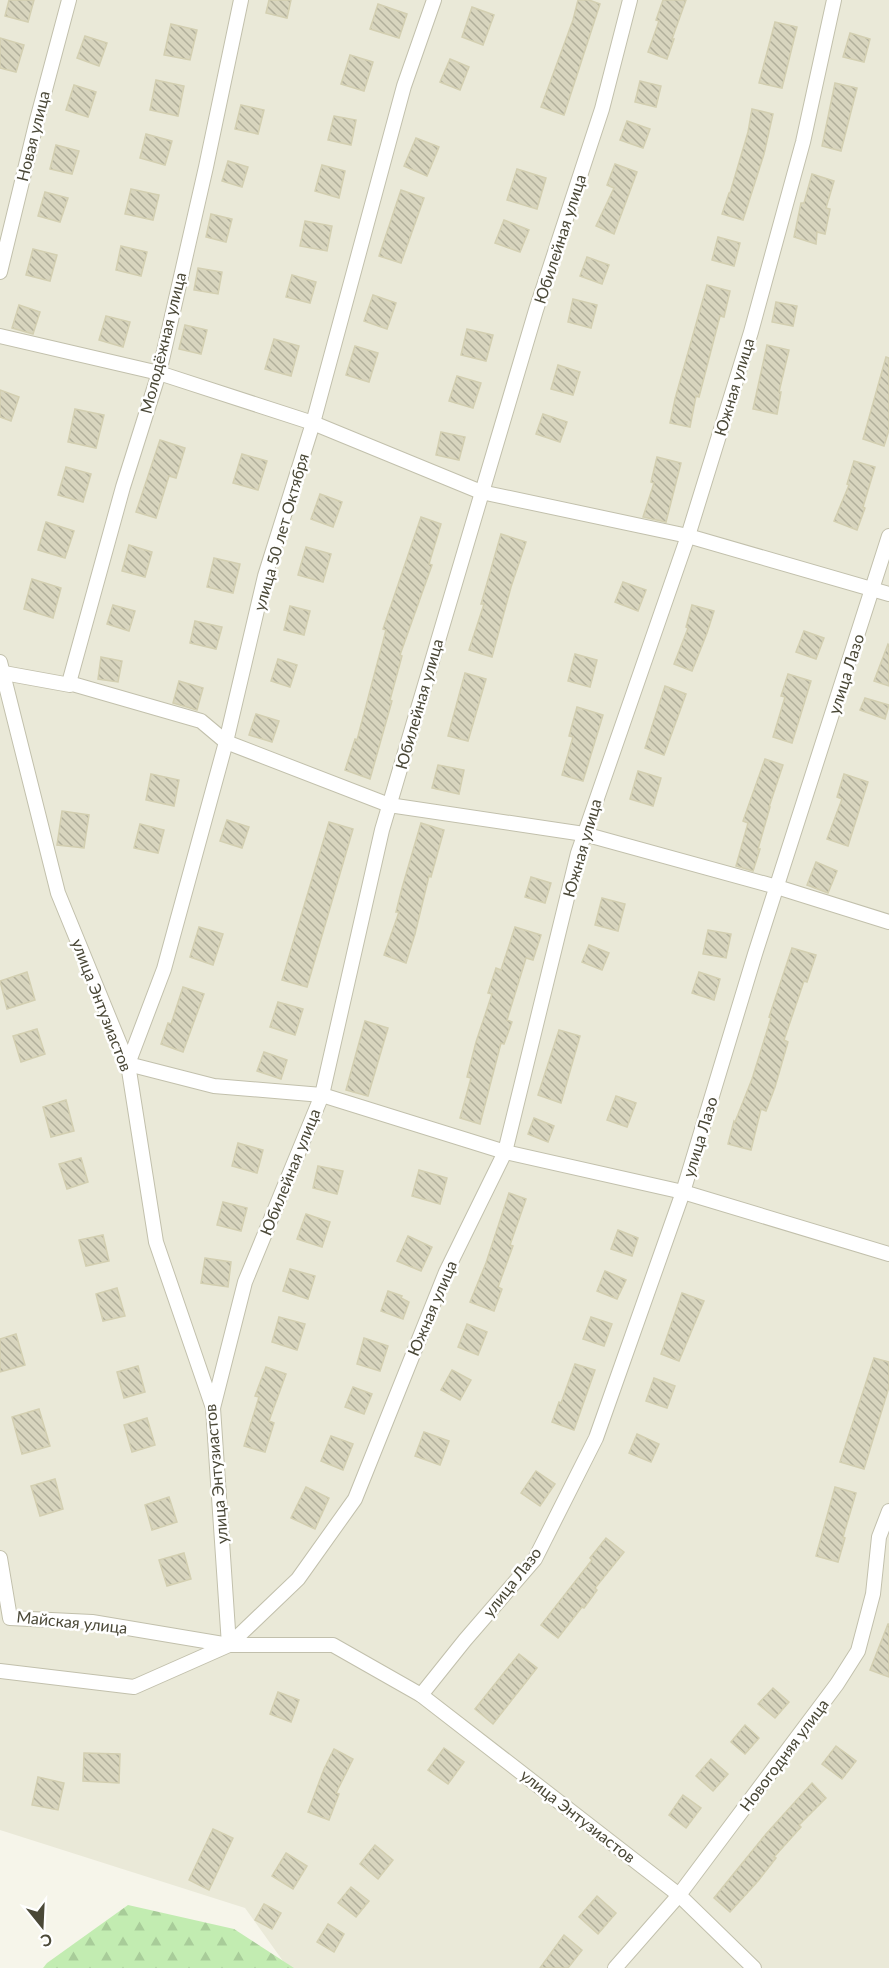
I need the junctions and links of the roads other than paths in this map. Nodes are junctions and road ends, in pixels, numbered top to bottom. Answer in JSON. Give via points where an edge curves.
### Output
{"nodes":[{"id":1,"x":69,"y":0,"type":"edge"},
{"id":2,"x":241,"y":0,"type":"edge"},
{"id":3,"x":434,"y":0,"type":"edge"},
{"id":4,"x":630,"y":0,"type":"edge"},
{"id":5,"x":834,"y":0,"type":"edge"},
{"id":6,"x":0,"y":272,"type":"edge"},
{"id":7,"x":0,"y":336,"type":"edge"},
{"id":8,"x":159,"y":373,"type":"junction"},
{"id":9,"x":313,"y":423,"type":"junction"},
{"id":10,"x":481,"y":492,"type":"junction"},
{"id":11,"x":688,"y":536,"type":"junction"},
{"id":12,"x":889,"y":536,"type":"edge"},
{"id":13,"x":873,"y":589,"type":"junction"},
{"id":14,"x":889,"y":594,"type":"edge"},
{"id":15,"x":2,"y":668,"type":"edge"},
{"id":16,"x":69,"y":683,"type":"junction"},
{"id":17,"x":226,"y":742,"type":"junction"},
{"id":18,"x":389,"y":805,"type":"junction"},
{"id":19,"x":584,"y":834,"type":"junction"},
{"id":20,"x":777,"y":887,"type":"junction"},
{"id":21,"x":889,"y":922,"type":"edge"},
{"id":22,"x":128,"y":1064,"type":"junction"},
{"id":23,"x":322,"y":1095,"type":"junction"},
{"id":24,"x":505,"y":1152,"type":"junction"},
{"id":25,"x":683,"y":1192,"type":"junction"},
{"id":26,"x":889,"y":1254,"type":"edge"},
{"id":27,"x":213,"y":1408,"type":"junction"},
{"id":28,"x":889,"y":1511,"type":"edge"},
{"id":29,"x":0,"y":1558,"type":"edge"},
{"id":30,"x":229,"y":1645,"type":"junction"},
{"id":31,"x":0,"y":1671,"type":"edge"},
{"id":32,"x":422,"y":1695,"type":"junction"},
{"id":33,"x":679,"y":1895,"type":"junction"},
{"id":34,"x":615,"y":1968,"type":"edge"},
{"id":35,"x":754,"y":1968,"type":"edge"}],
"edges":[{"from":1,"to":6,"type":"street","name":"Новая улица"},
{"from":2,"to":8,"type":"street","name":"Молодёжная улица"},
{"from":3,"to":9,"type":"street","name":"улица 50 лет Октября","via":[[404,87]]},
{"from":4,"to":10,"type":"street","name":"Юбилейная улица","via":[[602,110]]},
{"from":5,"to":11,"type":"street","name":"Южная улица","via":[[800,153]]},
{"from":7,"to":8,"type":"street"},
{"from":8,"to":9,"type":"street"},
{"from":8,"to":16,"type":"street","name":"Молодёжная улица"},
{"from":9,"to":10,"type":"street"},
{"from":9,"to":17,"type":"street","name":"улица 50 лет Октября","via":[[265,576]]},
{"from":10,"to":11,"type":"street"},
{"from":10,"to":18,"type":"street","name":"Юбилейная улица"},
{"from":11,"to":13,"type":"street"},
{"from":11,"to":19,"type":"street","name":"Южная улица"},
{"from":12,"to":13,"type":"street","name":"улица Лазо"},
{"from":13,"to":14,"type":"street"},
{"from":13,"to":20,"type":"street","name":"улица Лазо"},
{"from":15,"to":16,"type":"street"},
{"from":15,"to":22,"type":"street","name":"улица Энтузиастов","via":[[58,893]]},
{"from":16,"to":17,"type":"street","via":[[201,721]]},
{"from":17,"to":18,"type":"street"},
{"from":17,"to":22,"type":"street","name":"улица 50 лет Октября","via":[[164,969]]},
{"from":18,"to":19,"type":"street"},
{"from":18,"to":23,"type":"street","name":"Юбилейная улица"},
{"from":19,"to":20,"type":"street"},
{"from":19,"to":24,"type":"street","name":"Южная улица"},
{"from":20,"to":21,"type":"street"},
{"from":20,"to":25,"type":"street","name":"улица Лазо"},
{"from":22,"to":23,"type":"street","via":[[214,1086]]},
{"from":22,"to":27,"type":"street","name":"улица Энтузиастов","via":[[156,1242]]},
{"from":23,"to":24,"type":"street"},
{"from":23,"to":27,"type":"street","name":"Юбилейная улица","via":[[245,1282]]},
{"from":24,"to":25,"type":"street"},
{"from":24,"to":30,"type":"street","name":"Южная улица","via":[[446,1272],[355,1499],[298,1579]]},
{"from":25,"to":26,"type":"street"},
{"from":25,"to":32,"type":"street","name":"улица Лазо","via":[[596,1438],[535,1558]]},
{"from":27,"to":30,"type":"street","name":"улица Энтузиастов"},
{"from":28,"to":33,"type":"street","name":"Новогодняя улица","via":[[879,1537],[873,1594],[858,1651]]},
{"from":29,"to":30,"type":"street","name":"Майская улица","via":[[10,1618],[93,1622]]},
{"from":30,"to":31,"type":"street","via":[[134,1687]]},
{"from":30,"to":32,"type":"street","name":"улица Энтузиастов","via":[[333,1645]]},
{"from":32,"to":33,"type":"street","name":"улица Энтузиастов"},
{"from":33,"to":34,"type":"street","name":"Новогодняя улица"},
{"from":33,"to":35,"type":"street","name":"улица Энтузиастов"}]}
